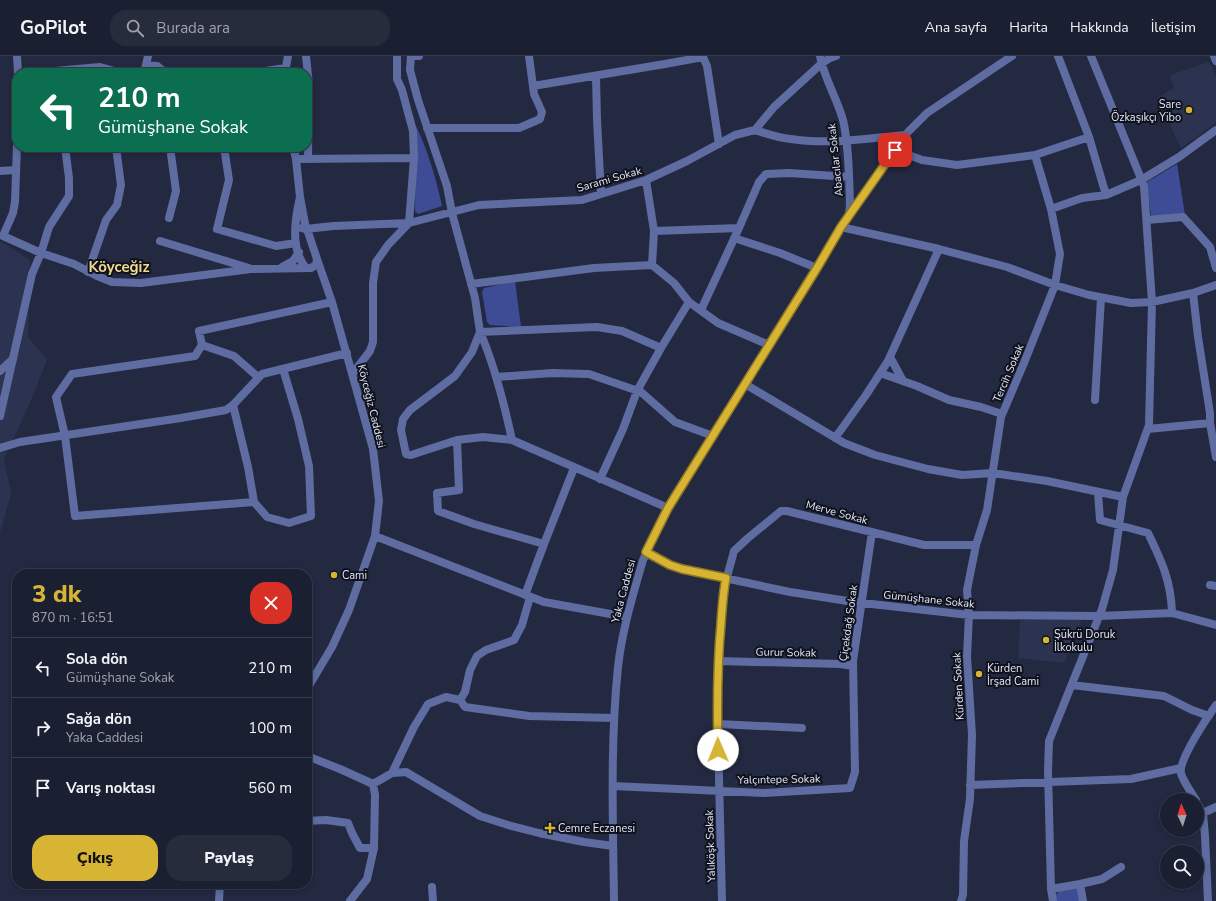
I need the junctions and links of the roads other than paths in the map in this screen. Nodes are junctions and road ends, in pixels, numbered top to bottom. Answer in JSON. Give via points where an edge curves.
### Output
{"nodes":[{"id":1,"x":17,"y":56,"type":"edge"},
{"id":2,"x":148,"y":56,"type":"edge"},
{"id":3,"x":288,"y":56,"type":"edge"},
{"id":4,"x":306,"y":56,"type":"edge"},
{"id":5,"x":397,"y":56,"type":"edge"},
{"id":6,"x":411,"y":56,"type":"edge"},
{"id":7,"x":419,"y":56,"type":"edge"},
{"id":8,"x":529,"y":56,"type":"edge"},
{"id":9,"x":703,"y":56,"type":"edge"},
{"id":10,"x":836,"y":56,"type":"edge"},
{"id":11,"x":1012,"y":56,"type":"edge"},
{"id":12,"x":1058,"y":56,"type":"edge"},
{"id":13,"x":1091,"y":56,"type":"edge"},
{"id":14,"x":1214,"y":56,"type":"edge"},
{"id":15,"x":821,"y":60,"type":"edge"},
{"id":16,"x":1216,"y":61,"type":"edge"},
{"id":17,"x":18,"y":68,"type":"edge"},
{"id":18,"x":89,"y":68,"type":"edge"},
{"id":19,"x":104,"y":68,"type":"edge"},
{"id":20,"x":145,"y":68,"type":"edge"},
{"id":21,"x":149,"y":68,"type":"edge"},
{"id":22,"x":160,"y":68,"type":"edge"},
{"id":23,"x":285,"y":68,"type":"edge"},
{"id":24,"x":307,"y":68,"type":"edge"},
{"id":25,"x":596,"y":76,"type":"junction"},
{"id":26,"x":533,"y":86,"type":"junction"},
{"id":27,"x":427,"y":128,"type":"junction"},
{"id":28,"x":755,"y":130,"type":"junction"},
{"id":29,"x":1216,"y":130,"type":"edge"},
{"id":30,"x":905,"y":135,"type":"junction"},
{"id":31,"x":1089,"y":137,"type":"junction"},
{"id":32,"x":846,"y":140,"type":"junction"},
{"id":33,"x":719,"y":144,"type":"junction"},
{"id":34,"x":895,"y":150,"type":"junction"},
{"id":35,"x":16,"y":152,"type":"edge"},
{"id":36,"x":66,"y":152,"type":"edge"},
{"id":37,"x":117,"y":152,"type":"edge"},
{"id":38,"x":171,"y":152,"type":"edge"},
{"id":39,"x":225,"y":152,"type":"edge"},
{"id":40,"x":294,"y":152,"type":"edge"},
{"id":41,"x":308,"y":152,"type":"edge"},
{"id":42,"x":1035,"y":155,"type":"junction"},
{"id":43,"x":296,"y":158,"type":"junction"},
{"id":44,"x":308,"y":158,"type":"junction"},
{"id":45,"x":414,"y":158,"type":"junction"},
{"id":46,"x":15,"y":170,"type":"junction"},
{"id":47,"x":0,"y":171,"type":"edge"},
{"id":48,"x":646,"y":180,"type":"junction"},
{"id":49,"x":1141,"y":180,"type":"junction"},
{"id":50,"x":849,"y":181,"type":"junction"},
{"id":51,"x":865,"y":193,"type":"junction"},
{"id":52,"x":601,"y":194,"type":"junction"},
{"id":53,"x":1106,"y":194,"type":"junction"},
{"id":54,"x":300,"y":197,"type":"junction"},
{"id":55,"x":1051,"y":209,"type":"junction"},
{"id":56,"x":452,"y":213,"type":"junction"},
{"id":57,"x":169,"y":218,"type":"dead end"},
{"id":58,"x":848,"y":218,"type":"junction"},
{"id":59,"x":1147,"y":220,"type":"junction"},
{"id":60,"x":409,"y":223,"type":"junction"},
{"id":61,"x":325,"y":226,"type":"junction"},
{"id":62,"x":841,"y":227,"type":"junction"},
{"id":63,"x":739,"y":228,"type":"junction"},
{"id":64,"x":306,"y":229,"type":"junction"},
{"id":65,"x":654,"y":231,"type":"junction"},
{"id":66,"x":296,"y":234,"type":"junction"},
{"id":67,"x":734,"y":238,"type":"junction"},
{"id":68,"x":311,"y":240,"type":"junction"},
{"id":69,"x":160,"y":241,"type":"dead end"},
{"id":70,"x":296,"y":243,"type":"junction"},
{"id":71,"x":939,"y":249,"type":"junction"},
{"id":72,"x":299,"y":252,"type":"junction"},
{"id":73,"x":41,"y":254,"type":"junction"},
{"id":74,"x":317,"y":259,"type":"junction"},
{"id":75,"x":652,"y":265,"type":"junction"},
{"id":76,"x":279,"y":268,"type":"junction"},
{"id":77,"x":307,"y":268,"type":"junction"},
{"id":78,"x":817,"y":268,"type":"junction"},
{"id":79,"x":1216,"y":268,"type":"edge"},
{"id":80,"x":251,"y":269,"type":"junction"},
{"id":81,"x":88,"y":272,"type":"junction"},
{"id":82,"x":471,"y":284,"type":"junction"},
{"id":83,"x":326,"y":285,"type":"junction"},
{"id":84,"x":1055,"y":285,"type":"junction"},
{"id":85,"x":1216,"y":285,"type":"edge"},
{"id":86,"x":1193,"y":293,"type":"junction"},
{"id":87,"x":1101,"y":298,"type":"junction"},
{"id":88,"x":332,"y":302,"type":"junction"},
{"id":89,"x":689,"y":302,"type":"junction"},
{"id":90,"x":1152,"y":302,"type":"junction"},
{"id":91,"x":701,"y":310,"type":"junction"},
{"id":92,"x":480,"y":332,"type":"junction"},
{"id":93,"x":202,"y":345,"type":"junction"},
{"id":94,"x":769,"y":345,"type":"junction"},
{"id":95,"x":660,"y":348,"type":"junction"},
{"id":96,"x":347,"y":353,"type":"junction"},
{"id":97,"x":890,"y":357,"type":"junction"},
{"id":98,"x":14,"y":358,"type":"junction"},
{"id":99,"x":283,"y":369,"type":"junction"},
{"id":100,"x":0,"y":371,"type":"edge"},
{"id":101,"x":353,"y":373,"type":"junction"},
{"id":102,"x":880,"y":374,"type":"junction"},
{"id":103,"x":258,"y":377,"type":"junction"},
{"id":104,"x":496,"y":377,"type":"junction"},
{"id":105,"x":902,"y":381,"type":"junction"},
{"id":106,"x":745,"y":384,"type":"junction"},
{"id":107,"x":637,"y":391,"type":"junction"},
{"id":108,"x":3,"y":394,"type":"edge"},
{"id":109,"x":1095,"y":400,"type":"dead end"},
{"id":110,"x":233,"y":405,"type":"junction"},
{"id":111,"x":1002,"y":414,"type":"junction"},
{"id":112,"x":0,"y":416,"type":"edge"},
{"id":113,"x":1210,"y":423,"type":"junction"},
{"id":114,"x":1148,"y":429,"type":"junction"},
{"id":115,"x":65,"y":436,"type":"junction"},
{"id":116,"x":713,"y":436,"type":"junction"},
{"id":117,"x":835,"y":438,"type":"junction"},
{"id":118,"x":457,"y":440,"type":"junction"},
{"id":119,"x":512,"y":440,"type":"junction"},
{"id":120,"x":0,"y":448,"type":"edge"},
{"id":121,"x":1216,"y":457,"type":"edge"},
{"id":122,"x":574,"y":468,"type":"junction"},
{"id":123,"x":993,"y":473,"type":"junction"},
{"id":124,"x":600,"y":479,"type":"junction"},
{"id":125,"x":1098,"y":492,"type":"junction"},
{"id":126,"x":1123,"y":497,"type":"junction"},
{"id":127,"x":254,"y":502,"type":"junction"},
{"id":128,"x":668,"y":508,"type":"junction"},
{"id":129,"x":1120,"y":525,"type":"junction"},
{"id":130,"x":872,"y":532,"type":"junction"},
{"id":131,"x":375,"y":536,"type":"junction"},
{"id":132,"x":544,"y":544,"type":"junction"},
{"id":133,"x":976,"y":545,"type":"junction"},
{"id":134,"x":646,"y":552,"type":"junction"},
{"id":135,"x":726,"y":578,"type":"junction"},
{"id":136,"x":528,"y":596,"type":"junction"},
{"id":137,"x":862,"y":603,"type":"junction"},
{"id":138,"x":1172,"y":613,"type":"junction"},
{"id":139,"x":969,"y":615,"type":"junction"},
{"id":140,"x":1099,"y":616,"type":"junction"},
{"id":141,"x":627,"y":617,"type":"junction"},
{"id":142,"x":1216,"y":625,"type":"edge"},
{"id":143,"x":718,"y":661,"type":"junction"},
{"id":144,"x":853,"y":666,"type":"junction"},
{"id":145,"x":312,"y":681,"type":"edge"},
{"id":146,"x":1072,"y":685,"type":"junction"},
{"id":147,"x":460,"y":700,"type":"junction"},
{"id":148,"x":1216,"y":705,"type":"edge"},
{"id":149,"x":1209,"y":716,"type":"junction"},
{"id":150,"x":614,"y":718,"type":"junction"},
{"id":151,"x":718,"y":724,"type":"junction"},
{"id":152,"x":802,"y":728,"type":"dead end"},
{"id":153,"x":312,"y":758,"type":"edge"},
{"id":154,"x":1181,"y":768,"type":"junction"},
{"id":155,"x":392,"y":773,"type":"junction"},
{"id":156,"x":1048,"y":782,"type":"junction"},
{"id":157,"x":373,"y":784,"type":"junction"},
{"id":158,"x":970,"y":785,"type":"junction"},
{"id":159,"x":613,"y":786,"type":"junction"},
{"id":160,"x":850,"y":788,"type":"joint"},
{"id":161,"x":719,"y":791,"type":"junction"},
{"id":162,"x":1191,"y":793,"type":"edge"},
{"id":163,"x":1216,"y":807,"type":"edge"},
{"id":164,"x":1204,"y":813,"type":"edge"},
{"id":165,"x":312,"y":821,"type":"edge"},
{"id":166,"x":1204,"y":824,"type":"edge"},
{"id":167,"x":613,"y":846,"type":"junction"},
{"id":168,"x":374,"y":848,"type":"junction"},
{"id":169,"x":1121,"y":867,"type":"dead end"},
{"id":170,"x":1080,"y":884,"type":"junction"},
{"id":171,"x":432,"y":887,"type":"dead end"},
{"id":172,"x":220,"y":889,"type":"edge"},
{"id":173,"x":1051,"y":889,"type":"junction"},
{"id":174,"x":219,"y":901,"type":"edge"},
{"id":175,"x":350,"y":901,"type":"edge"},
{"id":176,"x":433,"y":901,"type":"edge"},
{"id":177,"x":614,"y":901,"type":"edge"},
{"id":178,"x":722,"y":901,"type":"edge"},
{"id":179,"x":961,"y":901,"type":"edge"},
{"id":180,"x":1053,"y":901,"type":"edge"},
{"id":181,"x":1083,"y":901,"type":"edge"},
{"id":182,"x":1208,"y":901,"type":"edge"}],
"edges":[{"from":1,"to":17,"type":"street"},
{"from":2,"to":20,"type":"street"},
{"from":3,"to":23,"type":"street"},
{"from":4,"to":24,"type":"street"},
{"from":5,"to":45,"type":"street","via":[[397,79],[413,131]]},
{"from":6,"to":7,"type":"street"},
{"from":6,"to":27,"type":"street","via":[[410,70]]},
{"from":8,"to":26,"type":"street"},
{"from":9,"to":25,"type":"street"},
{"from":9,"to":33,"type":"street"},
{"from":10,"to":15,"type":"street"},
{"from":11,"to":30,"type":"street","name":"Yaka Caddesi","via":[[927,113]]},
{"from":12,"to":31,"type":"street"},
{"from":13,"to":49,"type":"street"},
{"from":14,"to":16,"type":"street"},
{"from":15,"to":28,"type":"street"},
{"from":15,"to":32,"type":"street","name":"Abacılar Sokak","via":[[842,118]]},
{"from":18,"to":19,"type":"street"},
{"from":21,"to":22,"type":"street"},
{"from":25,"to":26,"type":"street"},
{"from":25,"to":52,"type":"street"},
{"from":26,"to":27,"type":"street","via":[[542,112],[540,119],[519,128]]},
{"from":27,"to":56,"type":"street","via":[[447,186]]},
{"from":28,"to":32,"type":"street","via":[[792,140]]},
{"from":28,"to":33,"type":"street","name":"Sarami Sokak","via":[[735,135]]},
{"from":29,"to":49,"type":"street"},
{"from":30,"to":32,"type":"street"},
{"from":30,"to":34,"type":"street","name":"Yaka Caddesi"},
{"from":31,"to":42,"type":"street"},
{"from":31,"to":53,"type":"street"},
{"from":32,"to":50,"type":"street","name":"Abacılar Sokak"},
{"from":33,"to":48,"type":"street","name":"Sarami Sokak"},
{"from":34,"to":42,"type":"street","via":[[922,160],[957,165]]},
{"from":34,"to":51,"type":"street","name":"Yaka Caddesi"},
{"from":35,"to":46,"type":"street"},
{"from":36,"to":73,"type":"street","via":[[70,178],[69,196],[49,227]]},
{"from":37,"to":81,"type":"street","via":[[121,185],[116,204],[106,220]]},
{"from":38,"to":57,"type":"street","via":[[176,191]]},
{"from":39,"to":70,"type":"street","via":[[229,180],[217,229],[276,246]]},
{"from":40,"to":43,"type":"street"},
{"from":41,"to":44,"type":"street"},
{"from":42,"to":55,"type":"street","name":"Tercih Sokak"},
{"from":43,"to":44,"type":"street"},
{"from":43,"to":54,"type":"street"},
{"from":44,"to":45,"type":"street"},
{"from":45,"to":60,"type":"street"},
{"from":46,"to":47,"type":"street"},
{"from":46,"to":73,"type":"street","via":[[13,213],[3,236]]},
{"from":48,"to":52,"type":"street","name":"Sarami Sokak"},
{"from":48,"to":65,"type":"street"},
{"from":49,"to":53,"type":"street"},
{"from":49,"to":59,"type":"street","via":[[1144,186]]},
{"from":50,"to":51,"type":"street","via":[[856,193]]},
{"from":50,"to":58,"type":"street","name":"Abacılar Sokak"},
{"from":50,"to":63,"type":"street","via":[[789,173],[766,174],[759,182]]},
{"from":51,"to":58,"type":"street","name":"Yaka Caddesi"},
{"from":52,"to":56,"type":"street","name":"Sarami Sokak","via":[[582,200],[479,205]]},
{"from":53,"to":55,"type":"street","via":[[1082,198]]},
{"from":54,"to":64,"type":"street"},
{"from":54,"to":66,"type":"street"},
{"from":55,"to":84,"type":"street","name":"Tercih Sokak","via":[[1060,254]]},
{"from":56,"to":60,"type":"street","name":"Sarami Sokak"},
{"from":56,"to":82,"type":"street"},
{"from":58,"to":62,"type":"street","name":"Yaka Caddesi"},
{"from":59,"to":79,"type":"street","via":[[1183,217],[1210,247]]},
{"from":59,"to":90,"type":"street"},
{"from":60,"to":61,"type":"street","name":"Sarami Sokak"},
{"from":60,"to":101,"type":"street","via":[[376,262],[373,283],[373,342],[370,351]]},
{"from":61,"to":64,"type":"street","name":"Sarami Sokak"},
{"from":61,"to":68,"type":"street","via":[[314,234]]},
{"from":62,"to":71,"type":"street"},
{"from":62,"to":78,"type":"street","name":"Yaka Caddesi"},
{"from":63,"to":65,"type":"street"},
{"from":63,"to":67,"type":"street"},
{"from":64,"to":66,"type":"street","name":"Sarami Sokak","via":[[302,228]]},
{"from":64,"to":68,"type":"street","name":"Köyceğiz Caddesi"},
{"from":65,"to":75,"type":"street"},
{"from":66,"to":70,"type":"street"},
{"from":67,"to":78,"type":"street"},
{"from":67,"to":91,"type":"street"},
{"from":68,"to":74,"type":"street","name":"Köyceğiz Caddesi"},
{"from":69,"to":80,"type":"street"},
{"from":70,"to":72,"type":"street"},
{"from":71,"to":84,"type":"street","via":[[1007,267]]},
{"from":71,"to":97,"type":"street"},
{"from":72,"to":76,"type":"street","via":[[293,261]]},
{"from":72,"to":77,"type":"street"},
{"from":73,"to":81,"type":"street","via":[[74,264]]},
{"from":73,"to":98,"type":"street","via":[[32,274]]},
{"from":74,"to":77,"type":"street","via":[[315,266]]},
{"from":74,"to":83,"type":"street","name":"Köyceğiz Caddesi"},
{"from":75,"to":82,"type":"street","via":[[594,268]]},
{"from":75,"to":89,"type":"street","via":[[674,283]]},
{"from":76,"to":77,"type":"street"},
{"from":76,"to":80,"type":"street"},
{"from":77,"to":83,"type":"street","name":"Köyceğiz Caddesi"},
{"from":78,"to":94,"type":"street","name":"Yaka Caddesi"},
{"from":80,"to":81,"type":"street","via":[[141,283],[112,282]]},
{"from":82,"to":92,"type":"street"},
{"from":83,"to":88,"type":"street","name":"Köyceğiz Caddesi"},
{"from":84,"to":87,"type":"street"},
{"from":84,"to":111,"type":"street","name":"Tercih Sokak"},
{"from":85,"to":86,"type":"street"},
{"from":86,"to":90,"type":"street"},
{"from":86,"to":113,"type":"street"},
{"from":87,"to":90,"type":"street","via":[[1131,303]]},
{"from":87,"to":109,"type":"street"},
{"from":88,"to":93,"type":"street","via":[[198,331]]},
{"from":88,"to":96,"type":"street","name":"Köyceğiz Caddesi"},
{"from":89,"to":91,"type":"street"},
{"from":89,"to":95,"type":"street"},
{"from":90,"to":114,"type":"street"},
{"from":91,"to":94,"type":"street","via":[[718,323]]},
{"from":92,"to":95,"type":"street","via":[[597,327],[622,331]]},
{"from":92,"to":104,"type":"street"},
{"from":92,"to":118,"type":"street","via":[[472,352],[455,376],[410,410],[403,419],[401,430],[406,454],[411,455]]},
{"from":93,"to":103,"type":"street","via":[[234,356]]},
{"from":93,"to":115,"type":"street","via":[[195,356],[72,374],[56,397]]},
{"from":94,"to":106,"type":"street","name":"Yaka Caddesi"},
{"from":95,"to":107,"type":"street"},
{"from":96,"to":99,"type":"street"},
{"from":96,"to":101,"type":"street","name":"Köyceğiz Caddesi"},
{"from":97,"to":102,"type":"street"},
{"from":97,"to":105,"type":"street"},
{"from":98,"to":100,"type":"street"},
{"from":98,"to":108,"type":"street"},
{"from":99,"to":103,"type":"street"},
{"from":99,"to":127,"type":"street","via":[[309,466],[311,516],[289,523],[267,517]]},
{"from":101,"to":131,"type":"street","name":"Köyceğiz Caddesi","via":[[373,449],[379,501]]},
{"from":102,"to":105,"type":"street"},
{"from":102,"to":117,"type":"street"},
{"from":103,"to":110,"type":"street"},
{"from":104,"to":107,"type":"street","via":[[552,373],[589,374]]},
{"from":104,"to":119,"type":"street"},
{"from":105,"to":111,"type":"street","via":[[949,400]]},
{"from":106,"to":116,"type":"street","name":"Yaka Caddesi"},
{"from":106,"to":117,"type":"street"},
{"from":107,"to":116,"type":"street","via":[[666,412],[675,422]]},
{"from":107,"to":124,"type":"street"},
{"from":108,"to":112,"type":"street"},
{"from":110,"to":115,"type":"street","via":[[226,410]]},
{"from":110,"to":127,"type":"street"},
{"from":111,"to":123,"type":"street","name":"Tercih Sokak"},
{"from":113,"to":114,"type":"street"},
{"from":113,"to":121,"type":"street"},
{"from":114,"to":126,"type":"street"},
{"from":115,"to":120,"type":"street","via":[[20,442]]},
{"from":115,"to":127,"type":"street","via":[[75,516]]},
{"from":116,"to":128,"type":"street","name":"Yaka Caddesi"},
{"from":117,"to":123,"type":"street","via":[[875,455],[928,469],[962,475]]},
{"from":118,"to":119,"type":"street","via":[[483,437]]},
{"from":118,"to":132,"type":"street","via":[[459,490],[437,493],[438,511]]},
{"from":119,"to":122,"type":"street"},
{"from":122,"to":124,"type":"street"},
{"from":122,"to":132,"type":"street"},
{"from":123,"to":125,"type":"street"},
{"from":123,"to":133,"type":"street","name":"Kürden Sokak","via":[[987,510]]},
{"from":124,"to":128,"type":"street"},
{"from":125,"to":126,"type":"street"},
{"from":125,"to":129,"type":"street","via":[[1100,520]]},
{"from":126,"to":129,"type":"street"},
{"from":128,"to":134,"type":"street","name":"Yaka Caddesi"},
{"from":129,"to":138,"type":"street","via":[[1148,534],[1167,574]]},
{"from":129,"to":140,"type":"street","via":[[1112,570]]},
{"from":130,"to":133,"type":"street","name":"Merve Sokak","via":[[924,545]]},
{"from":130,"to":135,"type":"street","name":"Merve Sokak","via":[[796,512],[781,511],[734,551]]},
{"from":130,"to":137,"type":"street","name":"Çiçekdağ Sokak"},
{"from":131,"to":136,"type":"street"},
{"from":131,"to":145,"type":"street","name":"Köyceğiz Caddesi","via":[[349,610],[332,647]]},
{"from":132,"to":136,"type":"street"},
{"from":133,"to":139,"type":"street","name":"Kürden Sokak","via":[[967,590]]},
{"from":134,"to":135,"type":"street","name":"Gümüşhane Sokak","via":[[682,569]]},
{"from":134,"to":141,"type":"street","name":"Yaka Caddesi"},
{"from":135,"to":137,"type":"street","name":"Gümüşhane Sokak","via":[[790,592]]},
{"from":135,"to":143,"type":"street","name":"Yalıköşk Sokak"},
{"from":136,"to":141,"type":"street","via":[[544,602]]},
{"from":136,"to":147,"type":"street","via":[[522,625],[514,640],[476,656]]},
{"from":137,"to":139,"type":"street","name":"Gümüşhane Sokak"},
{"from":137,"to":144,"type":"street","name":"Çiçekdağ Sokak"},
{"from":138,"to":140,"type":"street","name":"Gümüşhane Sokak"},
{"from":138,"to":142,"type":"street","name":"Gümüşhane Sokak"},
{"from":139,"to":140,"type":"street","name":"Gümüşhane Sokak"},
{"from":139,"to":158,"type":"street","name":"Kürden Sokak","via":[[967,656],[972,735]]},
{"from":140,"to":146,"type":"street"},
{"from":141,"to":150,"type":"street","name":"Yaka Caddesi","via":[[618,665]]},
{"from":143,"to":144,"type":"street","name":"Gurur Sokak"},
{"from":143,"to":151,"type":"street","name":"Yalıköşk Sokak"},
{"from":144,"to":160,"type":"street","name":"Çiçekdağ Sokak","via":[[855,772]]},
{"from":146,"to":149,"type":"street","via":[[1164,696]]},
{"from":146,"to":156,"type":"street","via":[[1049,741]]},
{"from":147,"to":150,"type":"street","via":[[465,707],[529,716]]},
{"from":147,"to":155,"type":"street","via":[[446,697],[428,704]]},
{"from":148,"to":149,"type":"street"},
{"from":149,"to":154,"type":"street"},
{"from":150,"to":159,"type":"street","name":"Yaka Caddesi"},
{"from":151,"to":152,"type":"street"},
{"from":151,"to":161,"type":"street","name":"Yalıköşk Sokak"},
{"from":153,"to":157,"type":"street"},
{"from":154,"to":156,"type":"street","via":[[1131,779]]},
{"from":154,"to":162,"type":"street","via":[[1180,773]]},
{"from":155,"to":157,"type":"street"},
{"from":155,"to":167,"type":"street","via":[[406,772],[480,816],[508,826]]},
{"from":156,"to":158,"type":"street"},
{"from":156,"to":173,"type":"street"},
{"from":157,"to":168,"type":"street"},
{"from":158,"to":179,"type":"street","name":"Kürden Sokak"},
{"from":159,"to":161,"type":"street","name":"Yalçıntepe Sokak"},
{"from":159,"to":167,"type":"street","name":"Yaka Caddesi"},
{"from":160,"to":161,"type":"street","name":"Yalçıntepe Sokak","via":[[764,793]]},
{"from":161,"to":178,"type":"street","name":"Yalıköşk Sokak"},
{"from":163,"to":164,"type":"street"},
{"from":165,"to":168,"type":"street","via":[[326,820],[348,823],[360,848]]},
{"from":166,"to":182,"type":"street"},
{"from":167,"to":177,"type":"street","name":"Yaka Caddesi"},
{"from":168,"to":175,"type":"street","via":[[367,879]]},
{"from":169,"to":170,"type":"street","via":[[1102,879]]},
{"from":170,"to":173,"type":"street"},
{"from":170,"to":181,"type":"street"},
{"from":171,"to":176,"type":"street"},
{"from":172,"to":174,"type":"street"},
{"from":173,"to":180,"type":"street"}]}
